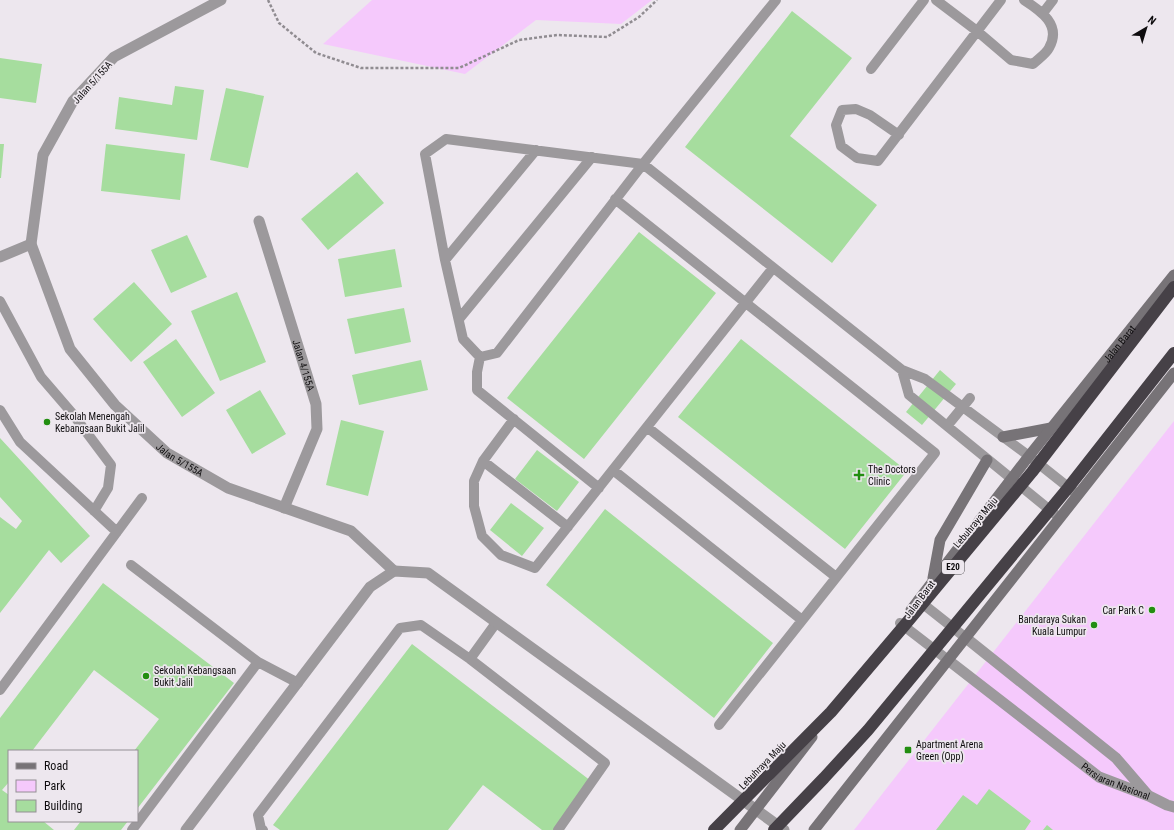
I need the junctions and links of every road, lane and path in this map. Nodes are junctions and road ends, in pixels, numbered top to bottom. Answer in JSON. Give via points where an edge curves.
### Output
{"nodes":[{"id":1,"x":221,"y":0,"type":"edge"},
{"id":2,"x":268,"y":0,"type":"edge"},
{"id":3,"x":657,"y":0,"type":"edge"},
{"id":4,"x":776,"y":0,"type":"edge"},
{"id":5,"x":924,"y":0,"type":"edge"},
{"id":6,"x":936,"y":0,"type":"edge"},
{"id":7,"x":1001,"y":0,"type":"edge"},
{"id":8,"x":1024,"y":0,"type":"edge"},
{"id":9,"x":1052,"y":0,"type":"edge"},
{"id":10,"x":1043,"y":13,"type":"junction"},
{"id":11,"x":977,"y":31,"type":"junction"},
{"id":12,"x":871,"y":69,"type":"dead end"},
{"id":13,"x":899,"y":134,"type":"junction"},
{"id":14,"x":536,"y":150,"type":"junction"},
{"id":15,"x":592,"y":158,"type":"junction"},
{"id":16,"x":643,"y":164,"type":"junction"},
{"id":17,"x":615,"y":199,"type":"junction"},
{"id":18,"x":259,"y":221,"type":"dead end"},
{"id":19,"x":31,"y":244,"type":"junction"},
{"id":20,"x":0,"y":257,"type":"edge"},
{"id":21,"x":445,"y":260,"type":"junction"},
{"id":22,"x":773,"y":268,"type":"junction"},
{"id":23,"x":1174,"y":275,"type":"edge"},
{"id":24,"x":1174,"y":287,"type":"edge"},
{"id":25,"x":0,"y":301,"type":"edge"},
{"id":26,"x":746,"y":303,"type":"junction"},
{"id":27,"x":460,"y":319,"type":"junction"},
{"id":28,"x":1174,"y":353,"type":"edge"},
{"id":29,"x":480,"y":357,"type":"junction"},
{"id":30,"x":902,"y":370,"type":"junction"},
{"id":31,"x":1174,"y":373,"type":"edge"},
{"id":32,"x":970,"y":398,"type":"dead end"},
{"id":33,"x":962,"y":407,"type":"junction"},
{"id":34,"x":0,"y":410,"type":"edge"},
{"id":35,"x":514,"y":419,"type":"junction"},
{"id":36,"x":947,"y":426,"type":"junction"},
{"id":37,"x":647,"y":427,"type":"junction"},
{"id":38,"x":1051,"y":428,"type":"junction"},
{"id":39,"x":1003,"y":437,"type":"junction"},
{"id":40,"x":1029,"y":456,"type":"junction"},
{"id":41,"x":483,"y":460,"type":"junction"},
{"id":42,"x":987,"y":460,"type":"junction"},
{"id":43,"x":613,"y":470,"type":"junction"},
{"id":44,"x":1011,"y":479,"type":"junction"},
{"id":45,"x":598,"y":488,"type":"junction"},
{"id":46,"x":1078,"y":495,"type":"junction"},
{"id":47,"x":142,"y":498,"type":"dead end"},
{"id":48,"x":284,"y":508,"type":"junction"},
{"id":49,"x":94,"y":512,"type":"junction"},
{"id":50,"x":1060,"y":518,"type":"junction"},
{"id":51,"x":568,"y":527,"type":"junction"},
{"id":52,"x":117,"y":532,"type":"junction"},
{"id":53,"x":131,"y":565,"type":"dead end"},
{"id":54,"x":394,"y":571,"type":"junction"},
{"id":55,"x":836,"y":577,"type":"junction"},
{"id":56,"x":933,"y":580,"type":"junction"},
{"id":57,"x":918,"y":600,"type":"junction"},
{"id":58,"x":802,"y":620,"type":"junction"},
{"id":59,"x":496,"y":623,"type":"junction"},
{"id":60,"x":900,"y":623,"type":"junction"},
{"id":61,"x":966,"y":638,"type":"junction"},
{"id":62,"x":470,"y":659,"type":"junction"},
{"id":63,"x":948,"y":660,"type":"junction"},
{"id":64,"x":258,"y":662,"type":"junction"},
{"id":65,"x":298,"y":684,"type":"junction"},
{"id":66,"x":0,"y":690,"type":"edge"},
{"id":67,"x":719,"y":725,"type":"dead end"},
{"id":68,"x":1148,"y":796,"type":"junction"},
{"id":69,"x":1171,"y":806,"type":"edge"},
{"id":70,"x":756,"y":810,"type":"junction"},
{"id":71,"x":132,"y":830,"type":"edge"},
{"id":72,"x":186,"y":830,"type":"edge"},
{"id":73,"x":263,"y":830,"type":"edge"},
{"id":74,"x":558,"y":830,"type":"edge"},
{"id":75,"x":714,"y":830,"type":"edge"},
{"id":76,"x":740,"y":830,"type":"edge"},
{"id":77,"x":774,"y":830,"type":"edge"},
{"id":78,"x":784,"y":830,"type":"edge"},
{"id":79,"x":814,"y":830,"type":"edge"}],
"edges":[{"from":1,"to":19,"type":"street","name":"Jalan 5/155A","via":[[114,57],[73,101],[42,155]]},
{"from":2,"to":3,"type":"path","via":[[279,23],[316,53],[361,68],[459,68],[519,40],[557,35],[607,37],[639,17]]},
{"from":4,"to":16,"type":"lane"},
{"from":5,"to":12,"type":"lane"},
{"from":6,"to":11,"type":"lane"},
{"from":7,"to":11,"type":"lane"},
{"from":8,"to":10,"type":"lane"},
{"from":9,"to":10,"type":"lane"},
{"from":10,"to":11,"type":"lane","via":[[1051,24],[1053,35],[1049,49],[1033,64],[1011,60]]},
{"from":11,"to":13,"type":"lane"},
{"from":13,"to":13,"type":"lane","via":[[856,109],[842,110],[836,125],[841,146],[857,158],[878,161]]},
{"from":14,"to":15,"type":"lane"},
{"from":14,"to":21,"type":"lane"},
{"from":14,"to":21,"type":"lane","via":[[446,139],[425,154]]},
{"from":15,"to":16,"type":"lane"},
{"from":15,"to":27,"type":"lane"},
{"from":16,"to":17,"type":"lane"},
{"from":16,"to":22,"type":"lane"},
{"from":17,"to":26,"type":"lane"},
{"from":17,"to":29,"type":"lane","via":[[497,353]]},
{"from":18,"to":48,"type":"street","name":"Jalan 4/155A","via":[[316,404],[317,429]]},
{"from":19,"to":20,"type":"street"},
{"from":19,"to":48,"type":"street","name":"Jalan 5/155A","via":[[70,349],[114,405],[167,453],[228,488]]},
{"from":21,"to":27,"type":"lane"},
{"from":22,"to":26,"type":"lane"},
{"from":22,"to":30,"type":"lane"},
{"from":23,"to":38,"type":"main road","name":"Jalan Barat"},
{"from":24,"to":75,"type":"highway","name":"Lebuhraya Maju","number":"E20","bridge":true,"via":[[1032,472],[904,626],[831,712]]},
{"from":25,"to":49,"type":"lane","via":[[41,377],[111,465],[108,488]]},
{"from":26,"to":37,"type":"lane"},
{"from":26,"to":55,"type":"lane","via":[[935,453]]},
{"from":27,"to":29,"type":"lane","via":[[463,339]]},
{"from":28,"to":77,"type":"highway","bridge":true,"via":[[1068,488],[868,730]]},
{"from":29,"to":35,"type":"lane","via":[[477,390]]},
{"from":30,"to":33,"type":"lane","via":[[925,379]]},
{"from":30,"to":36,"type":"lane","via":[[909,395]]},
{"from":31,"to":46,"type":"main road"},
{"from":32,"to":33,"type":"lane"},
{"from":33,"to":36,"type":"lane"},
{"from":33,"to":39,"type":"lane"},
{"from":34,"to":49,"type":"lane","via":[[20,442]]},
{"from":35,"to":41,"type":"lane"},
{"from":35,"to":45,"type":"lane"},
{"from":36,"to":42,"type":"lane"},
{"from":37,"to":43,"type":"lane"},
{"from":37,"to":55,"type":"lane"},
{"from":38,"to":39,"type":"main road"},
{"from":38,"to":40,"type":"main road","name":"Jalan Barat"},
{"from":39,"to":40,"type":"lane"},
{"from":40,"to":44,"type":"main road","name":"Jalan Barat"},
{"from":40,"to":46,"type":"lane"},
{"from":41,"to":51,"type":"lane"},
{"from":41,"to":51,"type":"lane","via":[[474,481],[474,506],[482,536],[501,554],[535,568]]},
{"from":42,"to":44,"type":"lane"},
{"from":42,"to":56,"type":"main road","via":[[940,540]]},
{"from":43,"to":45,"type":"lane"},
{"from":43,"to":58,"type":"lane"},
{"from":44,"to":50,"type":"lane"},
{"from":44,"to":56,"type":"main road","name":"Jalan Barat"},
{"from":45,"to":51,"type":"lane"},
{"from":46,"to":50,"type":"main road"},
{"from":47,"to":52,"type":"lane"},
{"from":48,"to":54,"type":"street","name":"Jalan 5/155A","via":[[351,531]]},
{"from":49,"to":52,"type":"lane"},
{"from":50,"to":61,"type":"main road"},
{"from":52,"to":66,"type":"lane"},
{"from":53,"to":64,"type":"lane"},
{"from":54,"to":59,"type":"street","via":[[428,573]]},
{"from":54,"to":65,"type":"street","via":[[370,587]]},
{"from":55,"to":58,"type":"lane"},
{"from":56,"to":57,"type":"main road","name":"Jalan Barat"},
{"from":57,"to":60,"type":"main road","name":"Jalan Barat"},
{"from":57,"to":61,"type":"lane"},
{"from":58,"to":67,"type":"lane"},
{"from":59,"to":62,"type":"lane"},
{"from":59,"to":70,"type":"street"},
{"from":60,"to":63,"type":"lane"},
{"from":60,"to":70,"type":"main road","name":"Jalan Barat"},
{"from":61,"to":63,"type":"main road"},
{"from":61,"to":68,"type":"street","name":"Persiaran Nasional","via":[[1116,758]]},
{"from":62,"to":73,"type":"lane","via":[[421,625],[400,628],[258,816]]},
{"from":62,"to":74,"type":"lane","via":[[605,763]]},
{"from":63,"to":68,"type":"street","name":"Persiaran Nasional","via":[[1099,777]]},
{"from":63,"to":79,"type":"main road"},
{"from":64,"to":65,"type":"lane"},
{"from":64,"to":71,"type":"lane"},
{"from":65,"to":72,"type":"street"},
{"from":68,"to":69,"type":"street"},
{"from":70,"to":76,"type":"main road","name":"Jalan Barat"},
{"from":70,"to":78,"type":"street"}]}
